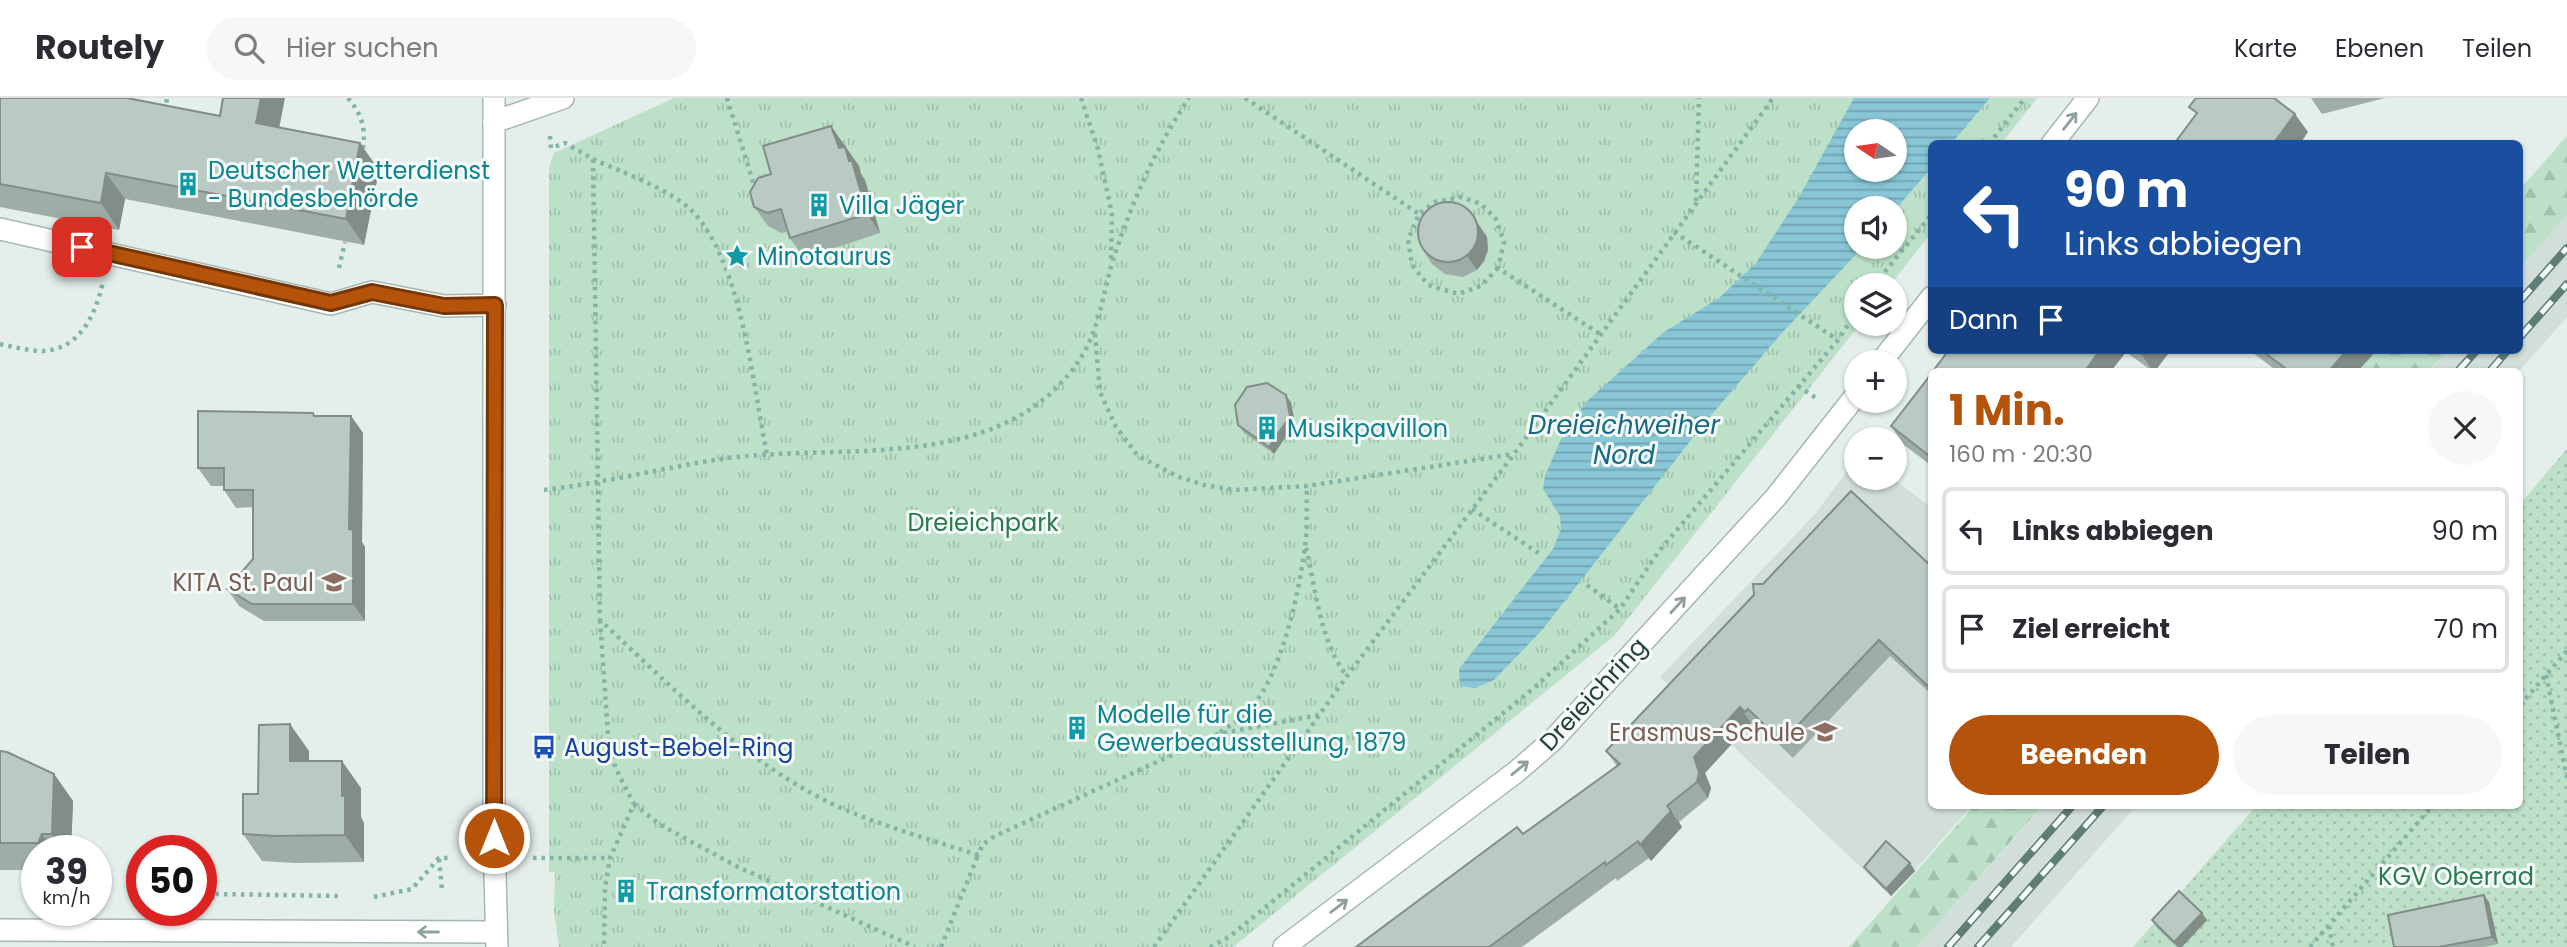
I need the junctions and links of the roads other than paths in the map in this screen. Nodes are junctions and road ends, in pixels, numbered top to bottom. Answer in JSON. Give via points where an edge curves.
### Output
{"nodes":[{"id":1,"x":494,"y":98,"type":"edge"},
{"id":2,"x":563,"y":98,"type":"edge"},
{"id":3,"x":2088,"y":98,"type":"edge"},
{"id":4,"x":494,"y":122,"type":"junction"},
{"id":5,"x":2055,"y":140,"type":"edge"},
{"id":6,"x":0,"y":229,"type":"edge"},
{"id":7,"x":1928,"y":303,"type":"edge"},
{"id":8,"x":495,"y":305,"type":"junction"},
{"id":9,"x":1891,"y":350,"type":"edge"},
{"id":10,"x":1844,"y":411,"type":"edge"},
{"id":11,"x":0,"y":930,"type":"edge"},
{"id":12,"x":496,"y":939,"type":"edge"},
{"id":13,"x":1284,"y":947,"type":"edge"}],
"edges":[{"from":1,"to":4,"type":"street"},
{"from":2,"to":4,"type":"street"},
{"from":5,"to":3,"type":"street","one_way":true},
{"from":4,"to":8,"type":"street"},
{"from":6,"to":8,"type":"street","via":[[331,303],[372,292],[444,306]]},
{"from":7,"to":9,"type":"street"},
{"from":8,"to":12,"type":"street"},
{"from":13,"to":10,"type":"street","name":"Dreieichring","one_way":true,"via":[[1552,741],[1776,497]]},
{"from":12,"to":11,"type":"street","one_way":true}]}
